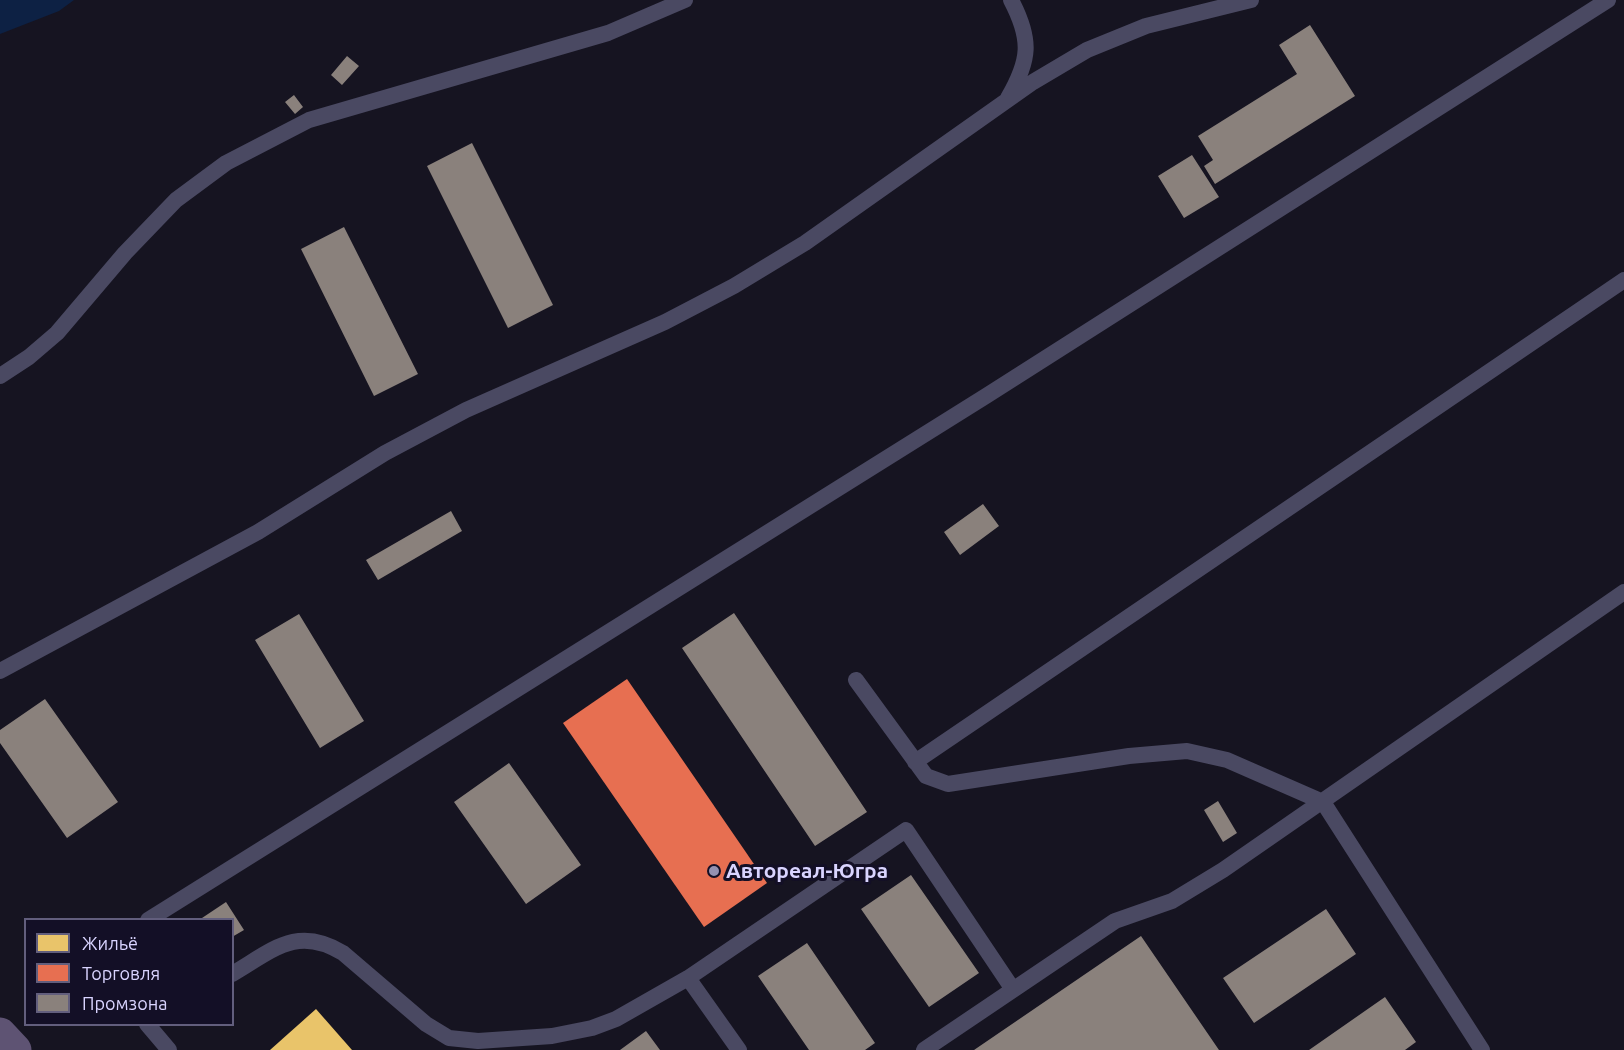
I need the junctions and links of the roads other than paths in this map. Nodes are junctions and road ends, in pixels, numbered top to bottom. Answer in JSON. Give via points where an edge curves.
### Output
{"nodes":[{"id":1,"x":685,"y":0,"type":"edge"},
{"id":2,"x":1011,"y":0,"type":"edge"},
{"id":3,"x":1251,"y":0,"type":"edge"},
{"id":4,"x":1608,"y":0,"type":"edge"},
{"id":5,"x":1006,"y":101,"type":"junction"},
{"id":6,"x":1624,"y":280,"type":"edge"},
{"id":7,"x":0,"y":376,"type":"edge"},
{"id":8,"x":1624,"y":592,"type":"edge"},
{"id":9,"x":0,"y":671,"type":"edge"},
{"id":10,"x":856,"y":680,"type":"dead end"},
{"id":11,"x":915,"y":762,"type":"junction"},
{"id":12,"x":1323,"y":802,"type":"junction"},
{"id":13,"x":151,"y":918,"type":"edge"},
{"id":14,"x":234,"y":973,"type":"edge"},
{"id":15,"x":688,"y":978,"type":"junction"},
{"id":16,"x":1012,"y":988,"type":"junction"},
{"id":17,"x":152,"y":1026,"type":"edge"},
{"id":18,"x":0,"y":1034,"type":"edge"},
{"id":19,"x":15,"y":1050,"type":"edge"},
{"id":20,"x":169,"y":1050,"type":"edge"},
{"id":21,"x":739,"y":1050,"type":"edge"},
{"id":22,"x":924,"y":1050,"type":"edge"},
{"id":23,"x":1482,"y":1050,"type":"edge"}],
"edges":[{"from":1,"to":7,"type":"lane","via":[[608,33],[309,120],[226,163],[176,200],[57,333]]},
{"from":2,"to":5,"type":"lane","via":[[1028,49],[1022,73]]},
{"from":3,"to":5,"type":"lane","via":[[1146,26],[1087,50]]},
{"from":4,"to":13,"type":"lane"},
{"from":5,"to":9,"type":"lane","via":[[805,243],[734,286],[665,322],[466,410],[385,453],[258,532]]},
{"from":6,"to":11,"type":"lane"},
{"from":8,"to":12,"type":"lane"},
{"from":10,"to":11,"type":"lane"},
{"from":11,"to":12,"type":"lane","via":[[926,776],[948,784],[1186,751],[1227,760]]},
{"from":12,"to":16,"type":"lane","via":[[1172,901],[1115,921]]},
{"from":12,"to":23,"type":"lane"},
{"from":14,"to":15,"type":"lane","via":[[280,946],[304,939],[328,944],[426,1024],[449,1038],[478,1041],[552,1036],[592,1028],[616,1019]]},
{"from":15,"to":16,"type":"lane","via":[[906,830]]},
{"from":15,"to":21,"type":"lane"},
{"from":16,"to":22,"type":"lane"},
{"from":17,"to":20,"type":"lane"},
{"from":18,"to":19,"type":"main road"}]}
